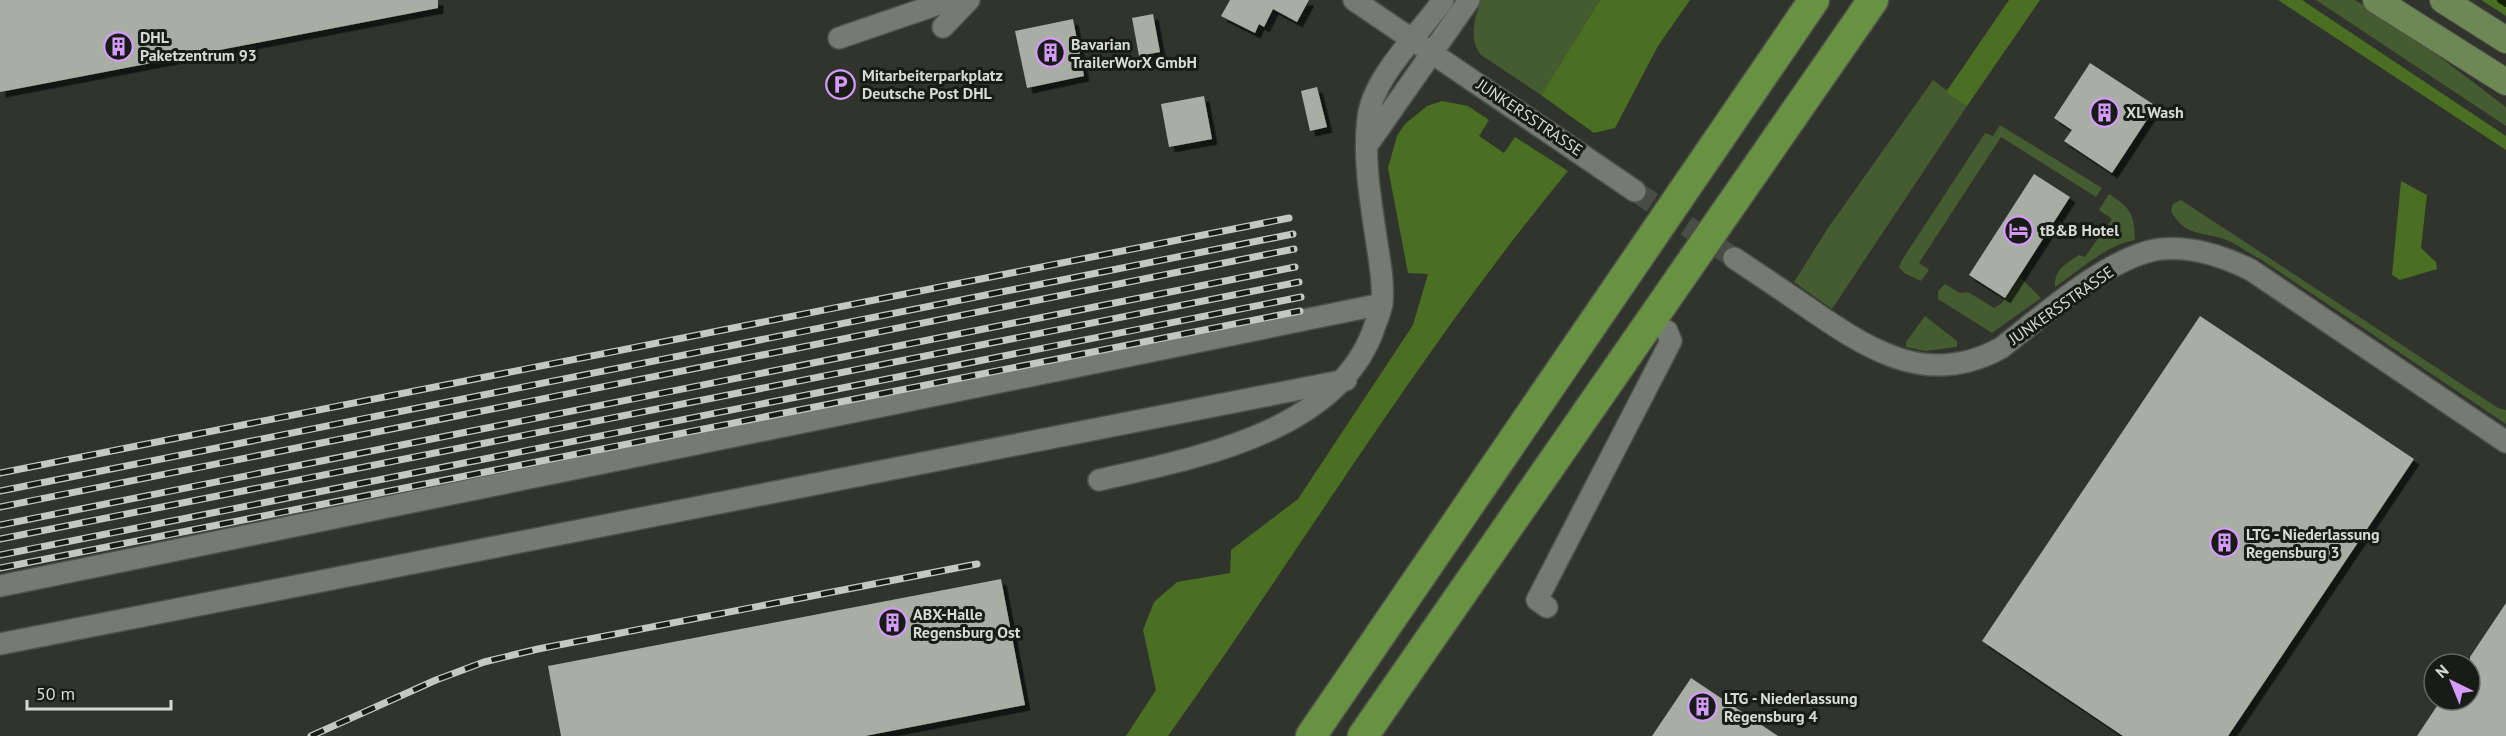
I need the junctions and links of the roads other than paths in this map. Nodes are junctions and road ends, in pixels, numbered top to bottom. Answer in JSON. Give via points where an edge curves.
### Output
{"nodes":[{"id":1,"x":950,"y":0,"type":"edge"},
{"id":2,"x":969,"y":0,"type":"edge"},
{"id":3,"x":1354,"y":0,"type":"edge"},
{"id":4,"x":1443,"y":0,"type":"edge"},
{"id":5,"x":1469,"y":0,"type":"edge"},
{"id":6,"x":1815,"y":0,"type":"edge"},
{"id":7,"x":1873,"y":0,"type":"edge"},
{"id":8,"x":2376,"y":0,"type":"edge"},
{"id":9,"x":2443,"y":0,"type":"edge"},
{"id":10,"x":943,"y":27,"type":"dead end"},
{"id":11,"x":839,"y":38,"type":"dead end"},
{"id":12,"x":2506,"y":40,"type":"edge"},
{"id":13,"x":1423,"y":45,"type":"junction"},
{"id":14,"x":2506,"y":82,"type":"edge"},
{"id":15,"x":1635,"y":191,"type":"tunnel mouth"},
{"id":16,"x":1734,"y":258,"type":"tunnel mouth"},
{"id":17,"x":1382,"y":304,"type":"junction"},
{"id":18,"x":1667,"y":331,"type":"dead end"},
{"id":19,"x":1346,"y":380,"type":"junction"},
{"id":20,"x":2506,"y":442,"type":"edge"},
{"id":21,"x":1100,"y":480,"type":"dead end"},
{"id":22,"x":0,"y":586,"type":"edge"},
{"id":23,"x":1547,"y":607,"type":"dead end"},
{"id":24,"x":0,"y":644,"type":"edge"},
{"id":25,"x":1311,"y":736,"type":"edge"},
{"id":26,"x":1363,"y":736,"type":"edge"}],
"edges":[{"from":1,"to":11,"type":"street"},
{"from":2,"to":10,"type":"street"},
{"from":3,"to":13,"type":"street","name":"JUNKERSSTRASSE"},
{"from":4,"to":13,"type":"street"},
{"from":5,"to":13,"type":"street","via":[[1453,26]]},
{"from":6,"to":25,"type":"highway"},
{"from":7,"to":26,"type":"highway"},
{"from":8,"to":14,"type":"main road"},
{"from":9,"to":12,"type":"main road"},
{"from":13,"to":15,"type":"street","name":"JUNKERSSTRASSE"},
{"from":13,"to":17,"type":"street","via":[[1379,83],[1368,117],[1367,171],[1382,277]]},
{"from":16,"to":20,"type":"street","name":"JUNKERSSTRASSE","via":[[1864,345],[1893,358],[1925,365],[1983,358],[2104,272],[2134,257],[2160,249],[2207,252],[2251,270]]},
{"from":17,"to":19,"type":"street","via":[[1370,342]]},
{"from":17,"to":22,"type":"street"},
{"from":18,"to":23,"type":"street","via":[[1671,341],[1537,600]]},
{"from":19,"to":21,"type":"street","via":[[1320,401],[1269,431],[1167,465]]},
{"from":19,"to":24,"type":"street"}]}
